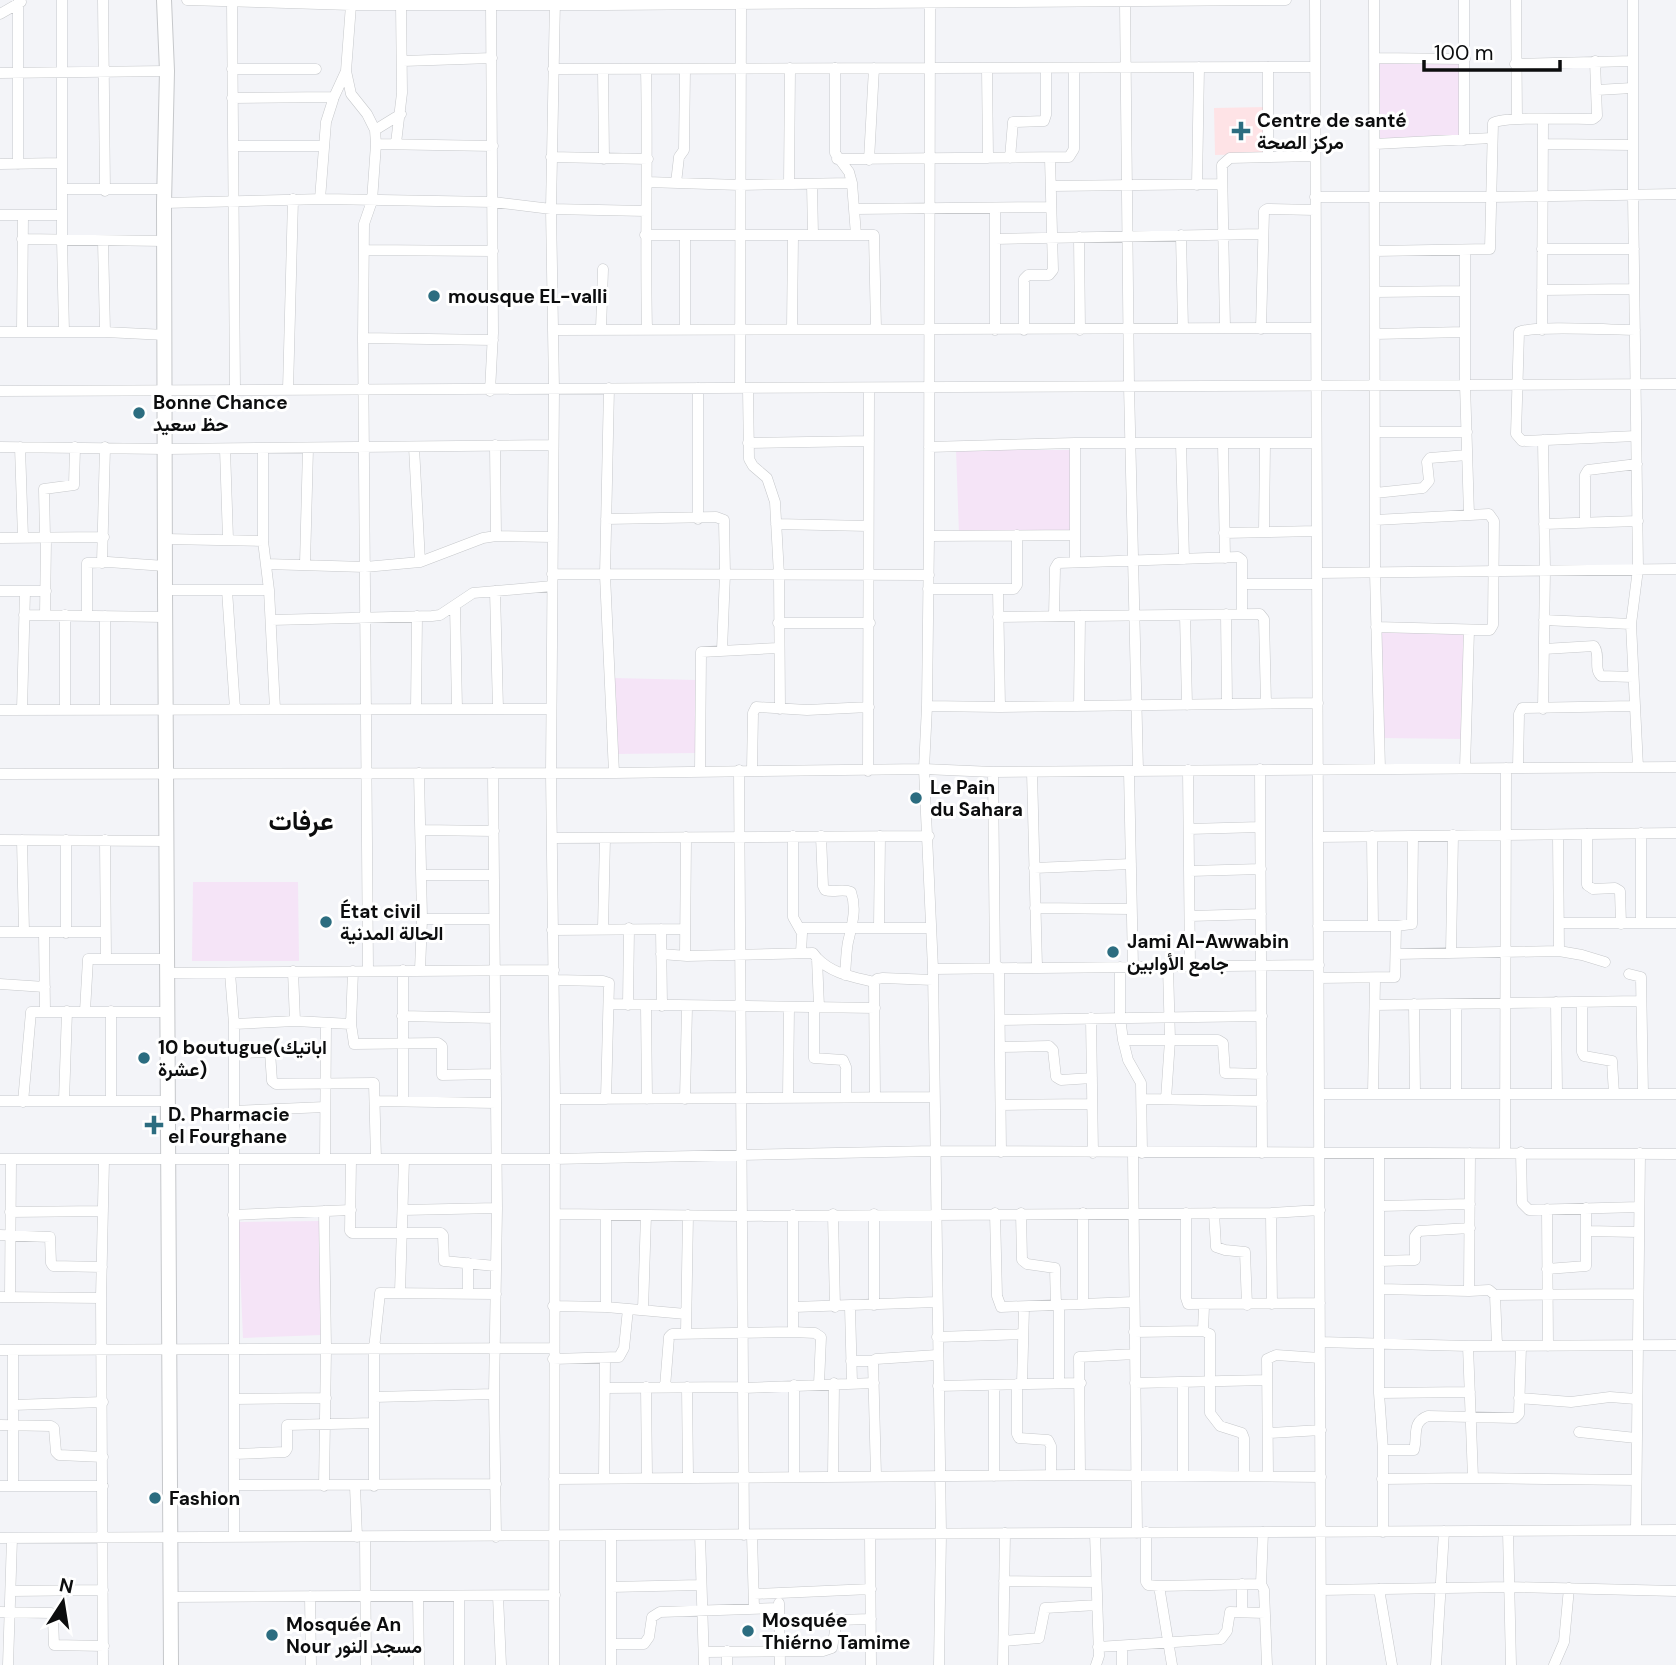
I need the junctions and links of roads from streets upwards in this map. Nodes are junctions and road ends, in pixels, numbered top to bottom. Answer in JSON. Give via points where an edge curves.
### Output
{"nodes":[{"id":1,"x":62,"y":0,"type":"edge"},
{"id":2,"x":103,"y":0,"type":"edge"},
{"id":3,"x":163,"y":0,"type":"edge"},
{"id":4,"x":187,"y":0,"type":"edge"},
{"id":5,"x":1260,"y":0,"type":"edge"},
{"id":6,"x":1286,"y":0,"type":"edge"},
{"id":7,"x":1315,"y":0,"type":"edge"},
{"id":8,"x":1374,"y":0,"type":"edge"},
{"id":9,"x":1464,"y":0,"type":"edge"},
{"id":10,"x":1516,"y":0,"type":"edge"},
{"id":11,"x":1633,"y":0,"type":"edge"},
{"id":12,"x":995,"y":1,"type":"edge"},
{"id":13,"x":1113,"y":1,"type":"edge"},
{"id":14,"x":1170,"y":1,"type":"edge"},
{"id":15,"x":21,"y":2,"type":"edge"},
{"id":16,"x":232,"y":2,"type":"edge"},
{"id":17,"x":367,"y":2,"type":"edge"},
{"id":18,"x":555,"y":2,"type":"edge"},
{"id":19,"x":699,"y":2,"type":"edge"},
{"id":20,"x":872,"y":2,"type":"edge"},
{"id":21,"x":930,"y":2,"type":"edge"},
{"id":22,"x":606,"y":3,"type":"edge"},
{"id":23,"x":748,"y":3,"type":"edge"},
{"id":24,"x":1125,"y":3,"type":"junction"},
{"id":25,"x":401,"y":4,"type":"junction"},
{"id":26,"x":491,"y":4,"type":"junction"},
{"id":27,"x":351,"y":5,"type":"junction"},
{"id":28,"x":0,"y":14,"type":"edge"},
{"id":29,"x":492,"y":58,"type":"junction"},
{"id":30,"x":1374,"y":58,"type":"junction"},
{"id":31,"x":1465,"y":59,"type":"junction"},
{"id":32,"x":403,"y":61,"type":"junction"},
{"id":33,"x":1595,"y":61,"type":"junction"},
{"id":34,"x":1633,"y":61,"type":"junction"},
{"id":35,"x":1515,"y":64,"type":"junction"},
{"id":36,"x":1126,"y":67,"type":"junction"},
{"id":37,"x":1199,"y":67,"type":"junction"},
{"id":38,"x":1268,"y":67,"type":"junction"},
{"id":39,"x":1315,"y":67,"type":"junction"},
{"id":40,"x":741,"y":68,"type":"junction"},
{"id":41,"x":790,"y":68,"type":"junction"},
{"id":42,"x":835,"y":68,"type":"junction"},
{"id":43,"x":874,"y":68,"type":"junction"},
{"id":44,"x":930,"y":68,"type":"junction"},
{"id":45,"x":987,"y":68,"type":"junction"},
{"id":46,"x":232,"y":69,"type":"junction"},
{"id":47,"x":316,"y":69,"type":"dead end"},
{"id":48,"x":553,"y":69,"type":"junction"},
{"id":49,"x":603,"y":69,"type":"junction"},
{"id":50,"x":646,"y":69,"type":"junction"},
{"id":51,"x":685,"y":69,"type":"junction"},
{"id":52,"x":1046,"y":69,"type":"junction"},
{"id":53,"x":1074,"y":69,"type":"junction"},
{"id":54,"x":167,"y":71,"type":"junction"},
{"id":55,"x":346,"y":71,"type":"junction"},
{"id":56,"x":19,"y":72,"type":"junction"},
{"id":57,"x":62,"y":72,"type":"junction"},
{"id":58,"x":104,"y":72,"type":"junction"},
{"id":59,"x":0,"y":73,"type":"edge"},
{"id":60,"x":1632,"y":88,"type":"junction"},
{"id":61,"x":1597,"y":90,"type":"junction"},
{"id":62,"x":334,"y":97,"type":"junction"},
{"id":63,"x":232,"y":98,"type":"junction"},
{"id":64,"x":401,"y":114,"type":"junction"},
{"id":65,"x":1517,"y":119,"type":"junction"},
{"id":66,"x":1543,"y":120,"type":"junction"},
{"id":67,"x":375,"y":130,"type":"junction"},
{"id":68,"x":1492,"y":138,"type":"junction"},
{"id":69,"x":1464,"y":140,"type":"junction"},
{"id":70,"x":376,"y":144,"type":"junction"},
{"id":71,"x":396,"y":144,"type":"junction"},
{"id":72,"x":1375,"y":144,"type":"junction"},
{"id":73,"x":1543,"y":144,"type":"junction"},
{"id":74,"x":1633,"y":145,"type":"junction"},
{"id":75,"x":233,"y":146,"type":"junction"},
{"id":76,"x":324,"y":146,"type":"junction"},
{"id":77,"x":493,"y":146,"type":"junction"},
{"id":78,"x":1315,"y":156,"type":"junction"},
{"id":79,"x":551,"y":157,"type":"junction"},
{"id":80,"x":1268,"y":157,"type":"junction"},
{"id":81,"x":931,"y":158,"type":"junction"},
{"id":82,"x":988,"y":158,"type":"junction"},
{"id":83,"x":1010,"y":158,"type":"junction"},
{"id":84,"x":1050,"y":158,"type":"junction"},
{"id":85,"x":604,"y":159,"type":"junction"},
{"id":86,"x":648,"y":159,"type":"junction"},
{"id":87,"x":837,"y":159,"type":"junction"},
{"id":88,"x":869,"y":160,"type":"junction"},
{"id":89,"x":62,"y":163,"type":"junction"},
{"id":90,"x":0,"y":164,"type":"edge"},
{"id":91,"x":18,"y":164,"type":"junction"},
{"id":92,"x":647,"y":182,"type":"junction"},
{"id":93,"x":676,"y":183,"type":"junction"},
{"id":94,"x":852,"y":183,"type":"junction"},
{"id":95,"x":789,"y":184,"type":"junction"},
{"id":96,"x":812,"y":184,"type":"junction"},
{"id":97,"x":1222,"y":184,"type":"junction"},
{"id":98,"x":1197,"y":185,"type":"junction"},
{"id":99,"x":740,"y":186,"type":"junction"},
{"id":100,"x":1051,"y":186,"type":"junction"},
{"id":101,"x":1128,"y":186,"type":"junction"},
{"id":102,"x":62,"y":189,"type":"junction"},
{"id":103,"x":105,"y":191,"type":"junction"},
{"id":104,"x":1633,"y":194,"type":"junction"},
{"id":105,"x":1676,"y":194,"type":"edge"},
{"id":106,"x":1543,"y":195,"type":"junction"},
{"id":107,"x":164,"y":196,"type":"junction"},
{"id":108,"x":1315,"y":197,"type":"junction"},
{"id":109,"x":1375,"y":197,"type":"junction"},
{"id":110,"x":1491,"y":197,"type":"junction"},
{"id":111,"x":293,"y":199,"type":"junction"},
{"id":112,"x":320,"y":199,"type":"junction"},
{"id":113,"x":233,"y":201,"type":"junction"},
{"id":114,"x":372,"y":201,"type":"junction"},
{"id":115,"x":494,"y":202,"type":"junction"},
{"id":116,"x":1051,"y":207,"type":"junction"},
{"id":117,"x":995,"y":208,"type":"junction"},
{"id":118,"x":551,"y":209,"type":"junction"},
{"id":119,"x":855,"y":209,"type":"junction"},
{"id":120,"x":930,"y":209,"type":"junction"},
{"id":121,"x":1315,"y":210,"type":"junction"},
{"id":122,"x":646,"y":211,"type":"junction"},
{"id":123,"x":0,"y":215,"type":"edge"},
{"id":124,"x":23,"y":215,"type":"junction"},
{"id":125,"x":62,"y":215,"type":"junction"},
{"id":126,"x":645,"y":234,"type":"junction"},
{"id":127,"x":1181,"y":234,"type":"junction"},
{"id":128,"x":1223,"y":234,"type":"junction"},
{"id":129,"x":1262,"y":234,"type":"junction"},
{"id":130,"x":685,"y":235,"type":"junction"},
{"id":131,"x":856,"y":235,"type":"junction"},
{"id":132,"x":1128,"y":235,"type":"junction"},
{"id":133,"x":740,"y":236,"type":"junction"},
{"id":134,"x":793,"y":236,"type":"junction"},
{"id":135,"x":813,"y":236,"type":"junction"},
{"id":136,"x":1053,"y":237,"type":"junction"},
{"id":137,"x":1079,"y":237,"type":"junction"},
{"id":138,"x":22,"y":239,"type":"junction"},
{"id":139,"x":995,"y":239,"type":"junction"},
{"id":140,"x":62,"y":240,"type":"junction"},
{"id":141,"x":103,"y":241,"type":"junction"},
{"id":142,"x":165,"y":241,"type":"junction"},
{"id":143,"x":1542,"y":249,"type":"junction"},
{"id":144,"x":1634,"y":249,"type":"junction"},
{"id":145,"x":364,"y":250,"type":"junction"},
{"id":146,"x":493,"y":251,"type":"junction"},
{"id":147,"x":1375,"y":251,"type":"junction"},
{"id":148,"x":1465,"y":251,"type":"junction"},
{"id":149,"x":603,"y":269,"type":"dead end"},
{"id":150,"x":1634,"y":289,"type":"junction"},
{"id":151,"x":1542,"y":290,"type":"junction"},
{"id":152,"x":1465,"y":291,"type":"junction"},
{"id":153,"x":1375,"y":292,"type":"junction"},
{"id":154,"x":1128,"y":328,"type":"junction"},
{"id":155,"x":1183,"y":328,"type":"junction"},
{"id":156,"x":1225,"y":328,"type":"junction"},
{"id":157,"x":1261,"y":328,"type":"junction"},
{"id":158,"x":1316,"y":328,"type":"junction"},
{"id":159,"x":601,"y":329,"type":"junction"},
{"id":160,"x":647,"y":329,"type":"junction"},
{"id":161,"x":685,"y":329,"type":"junction"},
{"id":162,"x":740,"y":329,"type":"junction"},
{"id":163,"x":792,"y":329,"type":"junction"},
{"id":164,"x":876,"y":329,"type":"junction"},
{"id":165,"x":553,"y":330,"type":"junction"},
{"id":166,"x":930,"y":330,"type":"junction"},
{"id":167,"x":995,"y":330,"type":"junction"},
{"id":168,"x":1024,"y":330,"type":"junction"},
{"id":169,"x":1080,"y":330,"type":"junction"},
{"id":170,"x":1542,"y":330,"type":"junction"},
{"id":171,"x":1634,"y":330,"type":"junction"},
{"id":172,"x":0,"y":332,"type":"edge"},
{"id":173,"x":22,"y":332,"type":"junction"},
{"id":174,"x":64,"y":332,"type":"junction"},
{"id":175,"x":105,"y":332,"type":"junction"},
{"id":176,"x":1465,"y":332,"type":"junction"},
{"id":177,"x":1375,"y":334,"type":"junction"},
{"id":178,"x":166,"y":335,"type":"junction"},
{"id":179,"x":363,"y":338,"type":"junction"},
{"id":180,"x":493,"y":340,"type":"junction"},
{"id":181,"x":1465,"y":384,"type":"junction"},
{"id":182,"x":1518,"y":384,"type":"junction"},
{"id":183,"x":1635,"y":384,"type":"junction"},
{"id":184,"x":1676,"y":384,"type":"edge"},
{"id":185,"x":1316,"y":385,"type":"junction"},
{"id":186,"x":1375,"y":385,"type":"junction"},
{"id":187,"x":1129,"y":386,"type":"junction"},
{"id":188,"x":930,"y":387,"type":"junction"},
{"id":189,"x":608,"y":388,"type":"junction"},
{"id":190,"x":698,"y":388,"type":"junction"},
{"id":191,"x":744,"y":388,"type":"junction"},
{"id":192,"x":869,"y":388,"type":"junction"},
{"id":193,"x":554,"y":389,"type":"junction"},
{"id":194,"x":235,"y":390,"type":"junction"},
{"id":195,"x":288,"y":390,"type":"junction"},
{"id":196,"x":364,"y":390,"type":"junction"},
{"id":197,"x":0,"y":391,"type":"edge"},
{"id":198,"x":166,"y":391,"type":"junction"},
{"id":199,"x":490,"y":391,"type":"junction"},
{"id":200,"x":1375,"y":432,"type":"junction"},
{"id":201,"x":1467,"y":432,"type":"junction"},
{"id":202,"x":1636,"y":436,"type":"junction"},
{"id":203,"x":1543,"y":440,"type":"junction"},
{"id":204,"x":869,"y":441,"type":"junction"},
{"id":205,"x":748,"y":443,"type":"junction"},
{"id":206,"x":1075,"y":443,"type":"junction"},
{"id":207,"x":1130,"y":443,"type":"junction"},
{"id":208,"x":1181,"y":443,"type":"junction"},
{"id":209,"x":1223,"y":443,"type":"junction"},
{"id":210,"x":1265,"y":443,"type":"junction"},
{"id":211,"x":1316,"y":443,"type":"junction"},
{"id":212,"x":553,"y":444,"type":"junction"},
{"id":213,"x":495,"y":446,"type":"junction"},
{"id":214,"x":0,"y":447,"type":"edge"},
{"id":215,"x":20,"y":447,"type":"junction"},
{"id":216,"x":75,"y":447,"type":"junction"},
{"id":217,"x":105,"y":447,"type":"junction"},
{"id":218,"x":364,"y":447,"type":"junction"},
{"id":219,"x":414,"y":447,"type":"junction"},
{"id":220,"x":929,"y":447,"type":"junction"},
{"id":221,"x":263,"y":448,"type":"junction"},
{"id":222,"x":308,"y":448,"type":"junction"},
{"id":223,"x":166,"y":449,"type":"junction"},
{"id":224,"x":225,"y":449,"type":"junction"},
{"id":225,"x":1467,"y":455,"type":"junction"},
{"id":226,"x":1637,"y":464,"type":"junction"},
{"id":227,"x":1375,"y":492,"type":"junction"},
{"id":228,"x":1469,"y":514,"type":"junction"},
{"id":229,"x":606,"y":519,"type":"junction"},
{"id":230,"x":698,"y":519,"type":"junction"},
{"id":231,"x":1375,"y":520,"type":"junction"},
{"id":232,"x":1638,"y":521,"type":"junction"},
{"id":233,"x":1585,"y":522,"type":"junction"},
{"id":234,"x":776,"y":524,"type":"junction"},
{"id":235,"x":1544,"y":524,"type":"junction"},
{"id":236,"x":868,"y":526,"type":"junction"},
{"id":237,"x":1317,"y":531,"type":"junction"},
{"id":238,"x":1265,"y":532,"type":"junction"},
{"id":239,"x":1224,"y":533,"type":"junction"},
{"id":240,"x":1017,"y":535,"type":"junction"},
{"id":241,"x":1075,"y":535,"type":"junction"},
{"id":242,"x":496,"y":536,"type":"junction"},
{"id":243,"x":104,"y":537,"type":"junction"},
{"id":244,"x":553,"y":537,"type":"junction"},
{"id":245,"x":929,"y":537,"type":"junction"},
{"id":246,"x":0,"y":538,"type":"edge"},
{"id":247,"x":23,"y":538,"type":"junction"},
{"id":248,"x":45,"y":538,"type":"junction"},
{"id":249,"x":165,"y":539,"type":"junction"},
{"id":250,"x":228,"y":539,"type":"junction"},
{"id":251,"x":263,"y":541,"type":"junction"},
{"id":252,"x":1225,"y":558,"type":"junction"},
{"id":253,"x":1184,"y":559,"type":"junction"},
{"id":254,"x":1134,"y":560,"type":"junction"},
{"id":255,"x":420,"y":562,"type":"junction"},
{"id":256,"x":1075,"y":562,"type":"junction"},
{"id":257,"x":102,"y":563,"type":"junction"},
{"id":258,"x":266,"y":564,"type":"junction"},
{"id":259,"x":305,"y":564,"type":"junction"},
{"id":260,"x":165,"y":566,"type":"junction"},
{"id":261,"x":365,"y":567,"type":"junction"},
{"id":262,"x":1638,"y":569,"type":"junction"},
{"id":263,"x":1676,"y":569,"type":"edge"},
{"id":264,"x":1545,"y":570,"type":"junction"},
{"id":265,"x":1492,"y":571,"type":"junction"},
{"id":266,"x":1375,"y":572,"type":"junction"},
{"id":267,"x":552,"y":574,"type":"junction"},
{"id":268,"x":605,"y":575,"type":"junction"},
{"id":269,"x":725,"y":575,"type":"junction"},
{"id":270,"x":779,"y":575,"type":"junction"},
{"id":271,"x":870,"y":575,"type":"junction"},
{"id":272,"x":929,"y":575,"type":"junction"},
{"id":273,"x":1317,"y":578,"type":"junction"},
{"id":274,"x":1242,"y":584,"type":"junction"},
{"id":275,"x":552,"y":586,"type":"junction"},
{"id":276,"x":928,"y":589,"type":"junction"},
{"id":277,"x":998,"y":589,"type":"junction"},
{"id":278,"x":165,"y":590,"type":"junction"},
{"id":279,"x":227,"y":590,"type":"junction"},
{"id":280,"x":269,"y":590,"type":"junction"},
{"id":281,"x":495,"y":590,"type":"junction"},
{"id":282,"x":0,"y":591,"type":"edge"},
{"id":283,"x":25,"y":591,"type":"junction"},
{"id":284,"x":46,"y":591,"type":"junction"},
{"id":285,"x":455,"y":605,"type":"junction"},
{"id":286,"x":1242,"y":613,"type":"junction"},
{"id":287,"x":1226,"y":614,"type":"junction"},
{"id":288,"x":24,"y":615,"type":"junction"},
{"id":289,"x":45,"y":615,"type":"junction"},
{"id":290,"x":65,"y":615,"type":"junction"},
{"id":291,"x":87,"y":615,"type":"junction"},
{"id":292,"x":1136,"y":615,"type":"junction"},
{"id":293,"x":1185,"y":615,"type":"junction"},
{"id":294,"x":105,"y":616,"type":"junction"},
{"id":295,"x":366,"y":616,"type":"junction"},
{"id":296,"x":417,"y":616,"type":"junction"},
{"id":297,"x":1054,"y":616,"type":"junction"},
{"id":298,"x":1080,"y":616,"type":"junction"},
{"id":299,"x":165,"y":617,"type":"junction"},
{"id":300,"x":998,"y":617,"type":"junction"},
{"id":301,"x":271,"y":620,"type":"junction"},
{"id":302,"x":1544,"y":620,"type":"junction"},
{"id":303,"x":778,"y":623,"type":"junction"},
{"id":304,"x":870,"y":623,"type":"junction"},
{"id":305,"x":1631,"y":624,"type":"junction"},
{"id":306,"x":1377,"y":627,"type":"junction"},
{"id":307,"x":1469,"y":630,"type":"junction"},
{"id":308,"x":778,"y":648,"type":"junction"},
{"id":309,"x":1544,"y":649,"type":"junction"},
{"id":310,"x":722,"y":650,"type":"junction"},
{"id":311,"x":1633,"y":677,"type":"junction"},
{"id":312,"x":1266,"y":703,"type":"junction"},
{"id":313,"x":1227,"y":704,"type":"junction"},
{"id":314,"x":1318,"y":704,"type":"junction"},
{"id":315,"x":1137,"y":705,"type":"junction"},
{"id":316,"x":1187,"y":705,"type":"junction"},
{"id":317,"x":927,"y":706,"type":"junction"},
{"id":318,"x":1079,"y":706,"type":"junction"},
{"id":319,"x":1634,"y":706,"type":"junction"},
{"id":320,"x":869,"y":707,"type":"junction"},
{"id":321,"x":1000,"y":707,"type":"junction"},
{"id":322,"x":235,"y":709,"type":"junction"},
{"id":323,"x":275,"y":709,"type":"junction"},
{"id":324,"x":366,"y":709,"type":"junction"},
{"id":325,"x":415,"y":709,"type":"junction"},
{"id":326,"x":457,"y":709,"type":"junction"},
{"id":327,"x":498,"y":709,"type":"junction"},
{"id":328,"x":551,"y":709,"type":"junction"},
{"id":329,"x":780,"y":709,"type":"junction"},
{"id":330,"x":1542,"y":709,"type":"junction"},
{"id":331,"x":0,"y":710,"type":"edge"},
{"id":332,"x":22,"y":710,"type":"junction"},
{"id":333,"x":65,"y":710,"type":"junction"},
{"id":334,"x":105,"y":710,"type":"junction"},
{"id":335,"x":165,"y":710,"type":"junction"},
{"id":336,"x":1638,"y":767,"type":"junction"},
{"id":337,"x":1676,"y":767,"type":"edge"},
{"id":338,"x":1465,"y":768,"type":"junction"},
{"id":339,"x":1506,"y":768,"type":"junction"},
{"id":340,"x":1518,"y":768,"type":"junction"},
{"id":341,"x":924,"y":769,"type":"junction"},
{"id":342,"x":1260,"y":769,"type":"junction"},
{"id":343,"x":1380,"y":769,"type":"junction"},
{"id":344,"x":739,"y":770,"type":"junction"},
{"id":345,"x":752,"y":770,"type":"junction"},
{"id":346,"x":1188,"y":770,"type":"junction"},
{"id":347,"x":1318,"y":770,"type":"junction"},
{"id":348,"x":868,"y":771,"type":"junction"},
{"id":349,"x":1134,"y":771,"type":"junction"},
{"id":350,"x":700,"y":772,"type":"junction"},
{"id":351,"x":993,"y":772,"type":"junction"},
{"id":352,"x":1032,"y":772,"type":"junction"},
{"id":353,"x":367,"y":773,"type":"junction"},
{"id":354,"x":419,"y":773,"type":"junction"},
{"id":355,"x":493,"y":773,"type":"junction"},
{"id":356,"x":551,"y":773,"type":"junction"},
{"id":357,"x":614,"y":773,"type":"junction"},
{"id":358,"x":0,"y":774,"type":"edge"},
{"id":359,"x":166,"y":774,"type":"junction"},
{"id":360,"x":1260,"y":827,"type":"junction"},
{"id":361,"x":1189,"y":829,"type":"junction"},
{"id":362,"x":421,"y":830,"type":"junction"},
{"id":363,"x":494,"y":831,"type":"junction"},
{"id":364,"x":1676,"y":833,"type":"edge"},
{"id":365,"x":1587,"y":834,"type":"junction"},
{"id":366,"x":1641,"y":834,"type":"junction"},
{"id":367,"x":1453,"y":835,"type":"junction"},
{"id":368,"x":1506,"y":835,"type":"junction"},
{"id":369,"x":1558,"y":835,"type":"junction"},
{"id":370,"x":740,"y":836,"type":"junction"},
{"id":371,"x":793,"y":836,"type":"junction"},
{"id":372,"x":821,"y":836,"type":"junction"},
{"id":373,"x":880,"y":836,"type":"junction"},
{"id":374,"x":929,"y":836,"type":"junction"},
{"id":375,"x":1372,"y":836,"type":"junction"},
{"id":376,"x":1413,"y":836,"type":"junction"},
{"id":377,"x":686,"y":837,"type":"junction"},
{"id":378,"x":1318,"y":837,"type":"junction"},
{"id":379,"x":552,"y":838,"type":"junction"},
{"id":380,"x":605,"y":838,"type":"junction"},
{"id":381,"x":0,"y":840,"type":"edge"},
{"id":382,"x":22,"y":840,"type":"junction"},
{"id":383,"x":66,"y":840,"type":"junction"},
{"id":384,"x":105,"y":840,"type":"junction"},
{"id":385,"x":166,"y":841,"type":"junction"},
{"id":386,"x":1131,"y":864,"type":"junction"},
{"id":387,"x":1034,"y":868,"type":"junction"},
{"id":388,"x":1261,"y":869,"type":"junction"},
{"id":389,"x":1190,"y":871,"type":"junction"},
{"id":390,"x":421,"y":874,"type":"junction"},
{"id":391,"x":493,"y":875,"type":"junction"},
{"id":392,"x":1035,"y":908,"type":"junction"},
{"id":393,"x":1131,"y":909,"type":"junction"},
{"id":394,"x":1261,"y":914,"type":"junction"},
{"id":395,"x":1190,"y":916,"type":"junction"},
{"id":396,"x":422,"y":919,"type":"junction"},
{"id":397,"x":494,"y":919,"type":"junction"},
{"id":398,"x":1559,"y":923,"type":"junction"},
{"id":399,"x":1641,"y":923,"type":"junction"},
{"id":400,"x":1676,"y":923,"type":"edge"},
{"id":401,"x":1621,"y":924,"type":"junction"},
{"id":402,"x":1318,"y":926,"type":"junction"},
{"id":403,"x":1373,"y":926,"type":"junction"},
{"id":404,"x":1396,"y":926,"type":"junction"},
{"id":405,"x":878,"y":927,"type":"junction"},
{"id":406,"x":603,"y":928,"type":"junction"},
{"id":407,"x":801,"y":928,"type":"junction"},
{"id":408,"x":853,"y":928,"type":"junction"},
{"id":409,"x":931,"y":928,"type":"junction"},
{"id":410,"x":629,"y":929,"type":"junction"},
{"id":411,"x":661,"y":929,"type":"junction"},
{"id":412,"x":685,"y":929,"type":"junction"},
{"id":413,"x":552,"y":930,"type":"junction"},
{"id":414,"x":0,"y":932,"type":"edge"},
{"id":415,"x":24,"y":932,"type":"junction"},
{"id":416,"x":44,"y":932,"type":"junction"},
{"id":417,"x":105,"y":932,"type":"junction"},
{"id":418,"x":66,"y":933,"type":"junction"},
{"id":419,"x":1559,"y":951,"type":"junction"},
{"id":420,"x":802,"y":953,"type":"junction"},
{"id":421,"x":1451,"y":953,"type":"junction"},
{"id":422,"x":1506,"y":953,"type":"junction"},
{"id":423,"x":661,"y":954,"type":"junction"},
{"id":424,"x":741,"y":954,"type":"junction"},
{"id":425,"x":1396,"y":954,"type":"junction"},
{"id":426,"x":685,"y":955,"type":"junction"},
{"id":427,"x":817,"y":958,"type":"junction"},
{"id":428,"x":106,"y":959,"type":"junction"},
{"id":429,"x":1605,"y":962,"type":"dead end"},
{"id":430,"x":1319,"y":965,"type":"junction"},
{"id":431,"x":166,"y":966,"type":"junction"},
{"id":432,"x":1262,"y":966,"type":"junction"},
{"id":433,"x":997,"y":967,"type":"junction"},
{"id":434,"x":1037,"y":967,"type":"junction"},
{"id":435,"x":1120,"y":967,"type":"junction"},
{"id":436,"x":1133,"y":967,"type":"junction"},
{"id":437,"x":1168,"y":967,"type":"junction"},
{"id":438,"x":1191,"y":967,"type":"junction"},
{"id":439,"x":933,"y":969,"type":"junction"},
{"id":440,"x":368,"y":970,"type":"junction"},
{"id":441,"x":403,"y":970,"type":"junction"},
{"id":442,"x":420,"y":970,"type":"junction"},
{"id":443,"x":293,"y":971,"type":"junction"},
{"id":444,"x":353,"y":971,"type":"junction"},
{"id":445,"x":494,"y":971,"type":"junction"},
{"id":446,"x":230,"y":973,"type":"junction"},
{"id":447,"x":1629,"y":974,"type":"dead end"},
{"id":448,"x":554,"y":975,"type":"junction"},
{"id":449,"x":845,"y":975,"type":"junction"},
{"id":450,"x":1319,"y":978,"type":"junction"},
{"id":451,"x":1375,"y":978,"type":"junction"},
{"id":452,"x":933,"y":981,"type":"junction"},
{"id":453,"x":874,"y":982,"type":"junction"},
{"id":454,"x":0,"y":984,"type":"edge"},
{"id":455,"x":45,"y":987,"type":"junction"},
{"id":456,"x":1640,"y":1001,"type":"junction"},
{"id":457,"x":1556,"y":1002,"type":"junction"},
{"id":458,"x":1583,"y":1002,"type":"junction"},
{"id":459,"x":1506,"y":1003,"type":"junction"},
{"id":460,"x":610,"y":1004,"type":"junction"},
{"id":461,"x":1414,"y":1004,"type":"junction"},
{"id":462,"x":1456,"y":1004,"type":"junction"},
{"id":463,"x":628,"y":1005,"type":"junction"},
{"id":464,"x":646,"y":1005,"type":"junction"},
{"id":465,"x":1375,"y":1005,"type":"junction"},
{"id":466,"x":662,"y":1006,"type":"junction"},
{"id":467,"x":741,"y":1006,"type":"junction"},
{"id":468,"x":687,"y":1007,"type":"junction"},
{"id":469,"x":789,"y":1007,"type":"junction"},
{"id":470,"x":816,"y":1007,"type":"junction"},
{"id":471,"x":876,"y":1008,"type":"junction"},
{"id":472,"x":45,"y":1011,"type":"junction"},
{"id":473,"x":67,"y":1011,"type":"junction"},
{"id":474,"x":85,"y":1011,"type":"junction"},
{"id":475,"x":111,"y":1011,"type":"junction"},
{"id":476,"x":167,"y":1012,"type":"junction"},
{"id":477,"x":402,"y":1016,"type":"junction"},
{"id":478,"x":1262,"y":1016,"type":"junction"},
{"id":479,"x":495,"y":1018,"type":"junction"},
{"id":480,"x":1091,"y":1018,"type":"junction"},
{"id":481,"x":1120,"y":1018,"type":"junction"},
{"id":482,"x":1170,"y":1018,"type":"junction"},
{"id":483,"x":1000,"y":1020,"type":"junction"},
{"id":484,"x":295,"y":1021,"type":"junction"},
{"id":485,"x":326,"y":1023,"type":"junction"},
{"id":486,"x":234,"y":1024,"type":"junction"},
{"id":487,"x":351,"y":1024,"type":"junction"},
{"id":488,"x":1123,"y":1040,"type":"junction"},
{"id":489,"x":1170,"y":1040,"type":"junction"},
{"id":490,"x":402,"y":1044,"type":"junction"},
{"id":491,"x":1000,"y":1047,"type":"junction"},
{"id":492,"x":234,"y":1053,"type":"junction"},
{"id":493,"x":496,"y":1074,"type":"junction"},
{"id":494,"x":1262,"y":1074,"type":"junction"},
{"id":495,"x":1092,"y":1078,"type":"junction"},
{"id":496,"x":325,"y":1083,"type":"junction"},
{"id":497,"x":1415,"y":1093,"type":"junction"},
{"id":498,"x":1456,"y":1093,"type":"junction"},
{"id":499,"x":1506,"y":1093,"type":"junction"},
{"id":500,"x":1557,"y":1093,"type":"junction"},
{"id":501,"x":1319,"y":1094,"type":"junction"},
{"id":502,"x":1373,"y":1094,"type":"junction"},
{"id":503,"x":1614,"y":1094,"type":"junction"},
{"id":504,"x":1643,"y":1094,"type":"junction"},
{"id":505,"x":1676,"y":1094,"type":"edge"},
{"id":506,"x":846,"y":1097,"type":"junction"},
{"id":507,"x":874,"y":1097,"type":"junction"},
{"id":508,"x":933,"y":1097,"type":"junction"},
{"id":509,"x":741,"y":1098,"type":"junction"},
{"id":510,"x":789,"y":1098,"type":"junction"},
{"id":511,"x":555,"y":1099,"type":"junction"},
{"id":512,"x":606,"y":1099,"type":"junction"},
{"id":513,"x":647,"y":1099,"type":"junction"},
{"id":514,"x":685,"y":1099,"type":"junction"},
{"id":515,"x":1143,"y":1099,"type":"junction"},
{"id":516,"x":1166,"y":1099,"type":"junction"},
{"id":517,"x":0,"y":1101,"type":"edge"},
{"id":518,"x":23,"y":1101,"type":"junction"},
{"id":519,"x":64,"y":1101,"type":"junction"},
{"id":520,"x":111,"y":1101,"type":"junction"},
{"id":521,"x":167,"y":1101,"type":"junction"},
{"id":522,"x":376,"y":1101,"type":"junction"},
{"id":523,"x":403,"y":1101,"type":"junction"},
{"id":524,"x":1262,"y":1101,"type":"junction"},
{"id":525,"x":496,"y":1103,"type":"junction"},
{"id":526,"x":1092,"y":1104,"type":"junction"},
{"id":527,"x":1001,"y":1105,"type":"junction"},
{"id":528,"x":325,"y":1107,"type":"junction"},
{"id":529,"x":233,"y":1111,"type":"junction"},
{"id":530,"x":934,"y":1151,"type":"junction"},
{"id":531,"x":1001,"y":1152,"type":"junction"},
{"id":532,"x":1505,"y":1152,"type":"junction"},
{"id":533,"x":1521,"y":1152,"type":"junction"},
{"id":534,"x":1093,"y":1153,"type":"junction"},
{"id":535,"x":1138,"y":1153,"type":"junction"},
{"id":536,"x":1262,"y":1153,"type":"junction"},
{"id":537,"x":1319,"y":1153,"type":"junction"},
{"id":538,"x":1470,"y":1153,"type":"junction"},
{"id":539,"x":1640,"y":1153,"type":"junction"},
{"id":540,"x":741,"y":1154,"type":"junction"},
{"id":541,"x":1379,"y":1154,"type":"junction"},
{"id":542,"x":1676,"y":1154,"type":"edge"},
{"id":543,"x":5,"y":1159,"type":"edge"},
{"id":544,"x":168,"y":1159,"type":"junction"},
{"id":545,"x":234,"y":1159,"type":"junction"},
{"id":546,"x":325,"y":1159,"type":"junction"},
{"id":547,"x":351,"y":1159,"type":"junction"},
{"id":548,"x":376,"y":1159,"type":"junction"},
{"id":549,"x":404,"y":1159,"type":"junction"},
{"id":550,"x":496,"y":1159,"type":"junction"},
{"id":551,"x":554,"y":1159,"type":"junction"},
{"id":552,"x":104,"y":1160,"type":"junction"},
{"id":553,"x":1470,"y":1203,"type":"junction"},
{"id":554,"x":1380,"y":1206,"type":"junction"},
{"id":555,"x":1639,"y":1207,"type":"junction"},
{"id":556,"x":497,"y":1208,"type":"junction"},
{"id":557,"x":1586,"y":1208,"type":"junction"},
{"id":558,"x":1547,"y":1209,"type":"junction"},
{"id":559,"x":351,"y":1210,"type":"junction"},
{"id":560,"x":403,"y":1210,"type":"junction"},
{"id":561,"x":1320,"y":1210,"type":"junction"},
{"id":562,"x":103,"y":1211,"type":"junction"},
{"id":563,"x":324,"y":1211,"type":"junction"},
{"id":564,"x":10,"y":1212,"type":"junction"},
{"id":565,"x":995,"y":1213,"type":"junction"},
{"id":566,"x":1021,"y":1213,"type":"junction"},
{"id":567,"x":1083,"y":1213,"type":"junction"},
{"id":568,"x":1133,"y":1213,"type":"junction"},
{"id":569,"x":1186,"y":1213,"type":"junction"},
{"id":570,"x":1214,"y":1213,"type":"junction"},
{"id":571,"x":1271,"y":1213,"type":"junction"},
{"id":572,"x":233,"y":1214,"type":"junction"},
{"id":573,"x":555,"y":1214,"type":"junction"},
{"id":574,"x":833,"y":1214,"type":"junction"},
{"id":575,"x":874,"y":1214,"type":"junction"},
{"id":576,"x":935,"y":1214,"type":"junction"},
{"id":577,"x":606,"y":1215,"type":"junction"},
{"id":578,"x":646,"y":1215,"type":"junction"},
{"id":579,"x":688,"y":1215,"type":"junction"},
{"id":580,"x":793,"y":1215,"type":"junction"},
{"id":581,"x":742,"y":1216,"type":"junction"},
{"id":582,"x":1470,"y":1228,"type":"junction"},
{"id":583,"x":1587,"y":1231,"type":"junction"},
{"id":584,"x":1638,"y":1232,"type":"junction"},
{"id":585,"x":404,"y":1233,"type":"junction"},
{"id":586,"x":5,"y":1235,"type":"edge"},
{"id":587,"x":1380,"y":1261,"type":"junction"},
{"id":588,"x":468,"y":1263,"type":"junction"},
{"id":589,"x":495,"y":1265,"type":"junction"},
{"id":590,"x":102,"y":1267,"type":"junction"},
{"id":591,"x":1547,"y":1269,"type":"junction"},
{"id":592,"x":5,"y":1276,"type":"edge"},
{"id":593,"x":1380,"y":1289,"type":"junction"},
{"id":594,"x":1469,"y":1291,"type":"junction"},
{"id":595,"x":400,"y":1292,"type":"junction"},
{"id":596,"x":468,"y":1293,"type":"junction"},
{"id":597,"x":496,"y":1294,"type":"junction"},
{"id":598,"x":1637,"y":1294,"type":"junction"},
{"id":599,"x":1494,"y":1295,"type":"junction"},
{"id":600,"x":1547,"y":1295,"type":"junction"},
{"id":601,"x":5,"y":1297,"type":"edge"},
{"id":602,"x":101,"y":1298,"type":"junction"},
{"id":603,"x":936,"y":1302,"type":"junction"},
{"id":604,"x":1134,"y":1302,"type":"junction"},
{"id":605,"x":1320,"y":1303,"type":"junction"},
{"id":606,"x":1083,"y":1304,"type":"junction"},
{"id":607,"x":1272,"y":1304,"type":"junction"},
{"id":608,"x":1247,"y":1305,"type":"junction"},
{"id":609,"x":553,"y":1306,"type":"junction"},
{"id":610,"x":874,"y":1306,"type":"junction"},
{"id":611,"x":1058,"y":1306,"type":"junction"},
{"id":612,"x":1204,"y":1306,"type":"junction"},
{"id":613,"x":606,"y":1307,"type":"junction"},
{"id":614,"x":794,"y":1307,"type":"junction"},
{"id":615,"x":835,"y":1307,"type":"junction"},
{"id":616,"x":850,"y":1307,"type":"junction"},
{"id":617,"x":1024,"y":1307,"type":"junction"},
{"id":618,"x":628,"y":1309,"type":"junction"},
{"id":619,"x":643,"y":1310,"type":"junction"},
{"id":620,"x":686,"y":1314,"type":"junction"},
{"id":621,"x":1203,"y":1331,"type":"junction"},
{"id":622,"x":793,"y":1332,"type":"junction"},
{"id":623,"x":1135,"y":1332,"type":"junction"},
{"id":624,"x":687,"y":1333,"type":"junction"},
{"id":625,"x":742,"y":1334,"type":"junction"},
{"id":626,"x":1023,"y":1334,"type":"junction"},
{"id":627,"x":937,"y":1337,"type":"junction"},
{"id":628,"x":1320,"y":1342,"type":"junction"},
{"id":629,"x":1380,"y":1344,"type":"junction"},
{"id":630,"x":1497,"y":1345,"type":"junction"},
{"id":631,"x":1636,"y":1345,"type":"junction"},
{"id":632,"x":1676,"y":1345,"type":"edge"},
{"id":633,"x":1468,"y":1346,"type":"junction"},
{"id":634,"x":1521,"y":1346,"type":"junction"},
{"id":635,"x":1548,"y":1346,"type":"junction"},
{"id":636,"x":495,"y":1348,"type":"junction"},
{"id":637,"x":553,"y":1348,"type":"junction"},
{"id":638,"x":327,"y":1349,"type":"junction"},
{"id":639,"x":374,"y":1349,"type":"junction"},
{"id":640,"x":0,"y":1350,"type":"edge"},
{"id":641,"x":13,"y":1350,"type":"junction"},
{"id":642,"x":169,"y":1350,"type":"junction"},
{"id":643,"x":233,"y":1350,"type":"junction"},
{"id":644,"x":102,"y":1351,"type":"junction"},
{"id":645,"x":1135,"y":1354,"type":"junction"},
{"id":646,"x":937,"y":1355,"type":"junction"},
{"id":647,"x":1059,"y":1357,"type":"junction"},
{"id":648,"x":1079,"y":1357,"type":"junction"},
{"id":649,"x":605,"y":1358,"type":"junction"},
{"id":650,"x":1320,"y":1358,"type":"junction"},
{"id":651,"x":553,"y":1359,"type":"junction"},
{"id":652,"x":851,"y":1361,"type":"junction"},
{"id":653,"x":873,"y":1362,"type":"junction"},
{"id":654,"x":1267,"y":1380,"type":"junction"},
{"id":655,"x":1210,"y":1381,"type":"junction"},
{"id":656,"x":1183,"y":1382,"type":"junction"},
{"id":657,"x":834,"y":1383,"type":"junction"},
{"id":658,"x":852,"y":1383,"type":"junction"},
{"id":659,"x":874,"y":1383,"type":"junction"},
{"id":660,"x":1081,"y":1383,"type":"junction"},
{"id":661,"x":1135,"y":1383,"type":"junction"},
{"id":662,"x":819,"y":1384,"type":"junction"},
{"id":663,"x":1020,"y":1384,"type":"junction"},
{"id":664,"x":1059,"y":1384,"type":"junction"},
{"id":665,"x":794,"y":1385,"type":"junction"},
{"id":666,"x":994,"y":1385,"type":"junction"},
{"id":667,"x":938,"y":1386,"type":"junction"},
{"id":668,"x":646,"y":1387,"type":"junction"},
{"id":669,"x":665,"y":1387,"type":"junction"},
{"id":670,"x":687,"y":1387,"type":"junction"},
{"id":671,"x":742,"y":1387,"type":"junction"},
{"id":672,"x":605,"y":1388,"type":"junction"},
{"id":673,"x":1469,"y":1392,"type":"junction"},
{"id":674,"x":1379,"y":1393,"type":"junction"},
{"id":675,"x":494,"y":1394,"type":"junction"},
{"id":676,"x":374,"y":1397,"type":"junction"},
{"id":677,"x":326,"y":1398,"type":"junction"},
{"id":678,"x":1519,"y":1398,"type":"junction"},
{"id":679,"x":234,"y":1399,"type":"junction"},
{"id":680,"x":1636,"y":1399,"type":"junction"},
{"id":681,"x":103,"y":1402,"type":"junction"},
{"id":682,"x":13,"y":1405,"type":"junction"},
{"id":683,"x":1471,"y":1417,"type":"junction"},
{"id":684,"x":374,"y":1423,"type":"junction"},
{"id":685,"x":325,"y":1424,"type":"junction"},
{"id":686,"x":13,"y":1425,"type":"junction"},
{"id":687,"x":0,"y":1426,"type":"edge"},
{"id":688,"x":1321,"y":1430,"type":"junction"},
{"id":689,"x":1579,"y":1432,"type":"dead end"},
{"id":690,"x":1268,"y":1433,"type":"junction"},
{"id":691,"x":1636,"y":1438,"type":"junction"},
{"id":692,"x":1383,"y":1450,"type":"junction"},
{"id":693,"x":234,"y":1454,"type":"junction"},
{"id":694,"x":103,"y":1457,"type":"junction"},
{"id":695,"x":1051,"y":1475,"type":"junction"},
{"id":696,"x":1080,"y":1475,"type":"junction"},
{"id":697,"x":1183,"y":1475,"type":"junction"},
{"id":698,"x":743,"y":1476,"type":"junction"},
{"id":699,"x":793,"y":1476,"type":"junction"},
{"id":700,"x":833,"y":1476,"type":"junction"},
{"id":701,"x":876,"y":1476,"type":"junction"},
{"id":702,"x":994,"y":1476,"type":"junction"},
{"id":703,"x":1136,"y":1476,"type":"junction"},
{"id":704,"x":1244,"y":1476,"type":"junction"},
{"id":705,"x":1269,"y":1476,"type":"junction"},
{"id":706,"x":647,"y":1477,"type":"junction"},
{"id":707,"x":688,"y":1477,"type":"junction"},
{"id":708,"x":939,"y":1477,"type":"junction"},
{"id":709,"x":1321,"y":1477,"type":"junction"},
{"id":710,"x":604,"y":1478,"type":"junction"},
{"id":711,"x":1473,"y":1478,"type":"junction"},
{"id":712,"x":554,"y":1479,"type":"junction"},
{"id":713,"x":1382,"y":1479,"type":"junction"},
{"id":714,"x":1636,"y":1480,"type":"junction"},
{"id":715,"x":234,"y":1485,"type":"junction"},
{"id":716,"x":496,"y":1485,"type":"junction"},
{"id":717,"x":0,"y":1486,"type":"edge"},
{"id":718,"x":13,"y":1486,"type":"junction"},
{"id":719,"x":103,"y":1486,"type":"junction"},
{"id":720,"x":324,"y":1486,"type":"junction"},
{"id":721,"x":355,"y":1486,"type":"junction"},
{"id":722,"x":374,"y":1486,"type":"junction"},
{"id":723,"x":1636,"y":1530,"type":"junction"},
{"id":724,"x":1676,"y":1530,"type":"edge"},
{"id":725,"x":1444,"y":1531,"type":"junction"},
{"id":726,"x":1508,"y":1531,"type":"junction"},
{"id":727,"x":1142,"y":1532,"type":"junction"},
{"id":728,"x":1263,"y":1532,"type":"junction"},
{"id":729,"x":1321,"y":1532,"type":"junction"},
{"id":730,"x":1383,"y":1532,"type":"junction"},
{"id":731,"x":1004,"y":1533,"type":"junction"},
{"id":732,"x":1095,"y":1533,"type":"junction"},
{"id":733,"x":870,"y":1534,"type":"junction"},
{"id":734,"x":941,"y":1534,"type":"junction"},
{"id":735,"x":611,"y":1535,"type":"junction"},
{"id":736,"x":699,"y":1535,"type":"junction"},
{"id":737,"x":748,"y":1535,"type":"junction"},
{"id":738,"x":555,"y":1536,"type":"junction"},
{"id":739,"x":233,"y":1537,"type":"junction"},
{"id":740,"x":361,"y":1537,"type":"junction"},
{"id":741,"x":496,"y":1537,"type":"junction"},
{"id":742,"x":0,"y":1538,"type":"edge"},
{"id":743,"x":12,"y":1538,"type":"junction"},
{"id":744,"x":170,"y":1538,"type":"junction"},
{"id":745,"x":103,"y":1539,"type":"junction"},
{"id":746,"x":1004,"y":1581,"type":"junction"},
{"id":747,"x":1096,"y":1581,"type":"junction"},
{"id":748,"x":1242,"y":1584,"type":"junction"},
{"id":749,"x":1261,"y":1584,"type":"junction"},
{"id":750,"x":700,"y":1585,"type":"junction"},
{"id":751,"x":1159,"y":1586,"type":"junction"},
{"id":752,"x":611,"y":1587,"type":"junction"},
{"id":753,"x":1509,"y":1587,"type":"junction"},
{"id":754,"x":1440,"y":1588,"type":"junction"},
{"id":755,"x":1569,"y":1588,"type":"junction"},
{"id":756,"x":871,"y":1589,"type":"junction"},
{"id":757,"x":1379,"y":1589,"type":"junction"},
{"id":758,"x":103,"y":1590,"type":"junction"},
{"id":759,"x":1321,"y":1590,"type":"junction"},
{"id":760,"x":11,"y":1591,"type":"junction"},
{"id":761,"x":1676,"y":1591,"type":"edge"},
{"id":762,"x":779,"y":1593,"type":"junction"},
{"id":763,"x":754,"y":1594,"type":"junction"},
{"id":764,"x":498,"y":1595,"type":"junction"},
{"id":765,"x":555,"y":1595,"type":"junction"},
{"id":766,"x":310,"y":1596,"type":"junction"},
{"id":767,"x":366,"y":1596,"type":"junction"},
{"id":768,"x":418,"y":1596,"type":"junction"},
{"id":769,"x":459,"y":1596,"type":"junction"},
{"id":770,"x":170,"y":1597,"type":"junction"},
{"id":771,"x":1097,"y":1605,"type":"junction"},
{"id":772,"x":754,"y":1608,"type":"junction"},
{"id":773,"x":779,"y":1608,"type":"junction"},
{"id":774,"x":701,"y":1610,"type":"junction"},
{"id":775,"x":1242,"y":1611,"type":"junction"},
{"id":776,"x":5,"y":1612,"type":"edge"},
{"id":777,"x":1265,"y":1613,"type":"junction"},
{"id":778,"x":871,"y":1619,"type":"junction"},
{"id":779,"x":1003,"y":1641,"type":"junction"},
{"id":780,"x":611,"y":1644,"type":"junction"},
{"id":781,"x":1167,"y":1644,"type":"junction"},
{"id":782,"x":104,"y":1646,"type":"junction"},
{"id":783,"x":1122,"y":1646,"type":"junction"},
{"id":784,"x":1098,"y":1647,"type":"junction"},
{"id":785,"x":727,"y":1651,"type":"junction"},
{"id":786,"x":780,"y":1651,"type":"junction"},
{"id":787,"x":704,"y":1652,"type":"junction"},
{"id":788,"x":8,"y":1665,"type":"edge"},
{"id":789,"x":103,"y":1665,"type":"edge"},
{"id":790,"x":171,"y":1665,"type":"edge"},
{"id":791,"x":311,"y":1665,"type":"edge"},
{"id":792,"x":366,"y":1665,"type":"edge"},
{"id":793,"x":419,"y":1665,"type":"edge"},
{"id":794,"x":458,"y":1665,"type":"edge"},
{"id":795,"x":501,"y":1665,"type":"edge"},
{"id":796,"x":554,"y":1665,"type":"edge"},
{"id":797,"x":611,"y":1665,"type":"edge"},
{"id":798,"x":704,"y":1665,"type":"edge"},
{"id":799,"x":727,"y":1665,"type":"edge"},
{"id":800,"x":780,"y":1665,"type":"edge"},
{"id":801,"x":871,"y":1665,"type":"edge"},
{"id":802,"x":939,"y":1665,"type":"edge"},
{"id":803,"x":1003,"y":1665,"type":"edge"},
{"id":804,"x":1096,"y":1665,"type":"edge"},
{"id":805,"x":1122,"y":1665,"type":"edge"},
{"id":806,"x":1172,"y":1665,"type":"edge"},
{"id":807,"x":1266,"y":1665,"type":"edge"},
{"id":808,"x":1321,"y":1665,"type":"edge"},
{"id":809,"x":1392,"y":1665,"type":"edge"},
{"id":810,"x":1436,"y":1665,"type":"edge"},
{"id":811,"x":1511,"y":1665,"type":"edge"},
{"id":812,"x":1554,"y":1665,"type":"edge"}],
"edges":[{"from":1,"to":57,"type":"street"},
{"from":2,"to":58,"type":"street"},
{"from":3,"to":54,"type":"street"},
{"from":4,"to":16,"type":"street"},
{"from":5,"to":6,"type":"street"},
{"from":5,"to":14,"type":"street"},
{"from":7,"to":39,"type":"street"},
{"from":8,"to":30,"type":"street"},
{"from":9,"to":31,"type":"street"},
{"from":10,"to":35,"type":"street"},
{"from":11,"to":34,"type":"street"},
{"from":12,"to":13,"type":"street"},
{"from":12,"to":21,"type":"street"},
{"from":13,"to":24,"type":"street"},
{"from":14,"to":24,"type":"street"},
{"from":15,"to":28,"type":"street"},
{"from":15,"to":56,"type":"street"},
{"from":16,"to":27,"type":"street"},
{"from":16,"to":46,"type":"street"},
{"from":17,"to":25,"type":"street"},
{"from":17,"to":27,"type":"street"},
{"from":18,"to":22,"type":"street"},
{"from":18,"to":26,"type":"street"},
{"from":18,"to":48,"type":"street"},
{"from":19,"to":22,"type":"street"},
{"from":19,"to":23,"type":"street"},
{"from":20,"to":21,"type":"street"},
{"from":20,"to":23,"type":"street"},
{"from":21,"to":44,"type":"street"},
{"from":23,"to":40,"type":"street"},
{"from":24,"to":36,"type":"street"},
{"from":25,"to":26,"type":"street"},
{"from":25,"to":32,"type":"street"},
{"from":26,"to":29,"type":"street"},
{"from":27,"to":55,"type":"street"},
{"from":29,"to":32,"type":"street"},
{"from":29,"to":77,"type":"street"},
{"from":30,"to":31,"type":"street"},
{"from":30,"to":72,"type":"street"},
{"from":31,"to":69,"type":"street"},
{"from":32,"to":64,"type":"street"},
{"from":33,"to":34,"type":"street"},
{"from":33,"to":35,"type":"street"},
{"from":33,"to":61,"type":"street"},
{"from":34,"to":60,"type":"street"},
{"from":35,"to":65,"type":"street"},
{"from":36,"to":37,"type":"street"},
{"from":36,"to":53,"type":"street"},
{"from":36,"to":101,"type":"street"},
{"from":37,"to":38,"type":"street"},
{"from":37,"to":98,"type":"street"},
{"from":38,"to":39,"type":"street"},
{"from":38,"to":80,"type":"street"},
{"from":39,"to":78,"type":"street"},
{"from":40,"to":41,"type":"street"},
{"from":40,"to":51,"type":"street"},
{"from":40,"to":99,"type":"street"},
{"from":41,"to":42,"type":"street"},
{"from":41,"to":95,"type":"street"},
{"from":42,"to":43,"type":"street"},
{"from":42,"to":87,"type":"street"},
{"from":43,"to":44,"type":"street"},
{"from":43,"to":88,"type":"street"},
{"from":44,"to":45,"type":"street"},
{"from":44,"to":81,"type":"street"},
{"from":45,"to":52,"type":"street"},
{"from":45,"to":82,"type":"street"},
{"from":46,"to":47,"type":"street"},
{"from":46,"to":63,"type":"street"},
{"from":48,"to":49,"type":"street"},
{"from":48,"to":79,"type":"street"},
{"from":49,"to":50,"type":"street"},
{"from":49,"to":85,"type":"street"},
{"from":50,"to":51,"type":"street"},
{"from":50,"to":86,"type":"street"},
{"from":51,"to":93,"type":"street","via":[[684,150]]},
{"from":52,"to":53,"type":"street"},
{"from":52,"to":83,"type":"street","via":[[1044,121],[1013,122]]},
{"from":53,"to":84,"type":"street","via":[[1074,149],[1069,157]]},
{"from":54,"to":58,"type":"street"},
{"from":54,"to":107,"type":"street"},
{"from":55,"to":62,"type":"street"},
{"from":55,"to":67,"type":"street","via":[[351,94]]},
{"from":56,"to":57,"type":"street"},
{"from":56,"to":59,"type":"street"},
{"from":56,"to":91,"type":"street"},
{"from":57,"to":58,"type":"street"},
{"from":57,"to":89,"type":"street"},
{"from":58,"to":103,"type":"street"},
{"from":60,"to":61,"type":"street"},
{"from":60,"to":74,"type":"street"},
{"from":61,"to":66,"type":"street","via":[[1597,116],[1592,119]]},
{"from":62,"to":63,"type":"street"},
{"from":62,"to":76,"type":"street"},
{"from":63,"to":75,"type":"street"},
{"from":64,"to":67,"type":"street"},
{"from":64,"to":71,"type":"street"},
{"from":65,"to":66,"type":"street"},
{"from":65,"to":68,"type":"street","via":[[1493,123]]},
{"from":66,"to":73,"type":"street"},
{"from":67,"to":70,"type":"street"},
{"from":68,"to":69,"type":"street"},
{"from":68,"to":110,"type":"street"},
{"from":69,"to":72,"type":"street"},
{"from":70,"to":71,"type":"street"},
{"from":70,"to":114,"type":"street"},
{"from":71,"to":77,"type":"street"},
{"from":72,"to":109,"type":"street"},
{"from":73,"to":74,"type":"street"},
{"from":73,"to":106,"type":"street"},
{"from":74,"to":104,"type":"street"},
{"from":75,"to":76,"type":"street"},
{"from":75,"to":113,"type":"street"},
{"from":76,"to":112,"type":"street"},
{"from":77,"to":115,"type":"street"},
{"from":78,"to":80,"type":"street"},
{"from":78,"to":108,"type":"street"},
{"from":79,"to":85,"type":"street"},
{"from":79,"to":118,"type":"street"},
{"from":80,"to":97,"type":"street","via":[[1225,160]]},
{"from":81,"to":82,"type":"street"},
{"from":81,"to":88,"type":"street"},
{"from":81,"to":120,"type":"street"},
{"from":82,"to":83,"type":"street"},
{"from":83,"to":84,"type":"street"},
{"from":84,"to":100,"type":"street"},
{"from":85,"to":86,"type":"street"},
{"from":86,"to":92,"type":"street"},
{"from":87,"to":88,"type":"street"},
{"from":87,"to":94,"type":"street"},
{"from":89,"to":91,"type":"street"},
{"from":89,"to":102,"type":"street"},
{"from":90,"to":91,"type":"street"},
{"from":92,"to":93,"type":"street"},
{"from":92,"to":122,"type":"street"},
{"from":93,"to":99,"type":"street"},
{"from":94,"to":96,"type":"street"},
{"from":94,"to":119,"type":"street"},
{"from":95,"to":96,"type":"street"},
{"from":95,"to":99,"type":"street"},
{"from":96,"to":135,"type":"street"},
{"from":97,"to":98,"type":"street"},
{"from":97,"to":128,"type":"street"},
{"from":98,"to":101,"type":"street"},
{"from":99,"to":133,"type":"street"},
{"from":100,"to":101,"type":"street"},
{"from":100,"to":116,"type":"street"},
{"from":101,"to":132,"type":"street"},
{"from":102,"to":103,"type":"street"},
{"from":102,"to":125,"type":"street"},
{"from":103,"to":107,"type":"street"},
{"from":104,"to":105,"type":"street"},
{"from":104,"to":106,"type":"street"},
{"from":104,"to":144,"type":"street"},
{"from":106,"to":110,"type":"street"},
{"from":106,"to":143,"type":"street"},
{"from":107,"to":113,"type":"street"},
{"from":107,"to":142,"type":"street"},
{"from":108,"to":109,"type":"street"},
{"from":108,"to":121,"type":"street"},
{"from":109,"to":110,"type":"street"},
{"from":109,"to":147,"type":"street"},
{"from":110,"to":148,"type":"street","via":[[1490,249]]},
{"from":111,"to":112,"type":"street"},
{"from":111,"to":113,"type":"street"},
{"from":111,"to":195,"type":"street"},
{"from":112,"to":114,"type":"street"},
{"from":113,"to":194,"type":"street"},
{"from":114,"to":115,"type":"street"},
{"from":114,"to":145,"type":"street","via":[[364,224]]},
{"from":115,"to":118,"type":"street"},
{"from":115,"to":146,"type":"street"},
{"from":116,"to":117,"type":"street"},
{"from":116,"to":136,"type":"street"},
{"from":117,"to":120,"type":"street"},
{"from":117,"to":139,"type":"street"},
{"from":118,"to":122,"type":"street"},
{"from":118,"to":165,"type":"street"},
{"from":119,"to":120,"type":"street"},
{"from":119,"to":131,"type":"street"},
{"from":120,"to":166,"type":"street"},
{"from":121,"to":129,"type":"street","via":[[1267,209],[1262,215]]},
{"from":121,"to":158,"type":"street"},
{"from":122,"to":126,"type":"street"},
{"from":123,"to":124,"type":"street"},
{"from":124,"to":125,"type":"street"},
{"from":124,"to":138,"type":"street"},
{"from":125,"to":140,"type":"street"},
{"from":126,"to":130,"type":"street"},
{"from":126,"to":160,"type":"street"},
{"from":127,"to":128,"type":"street"},
{"from":127,"to":132,"type":"street"},
{"from":127,"to":155,"type":"street"},
{"from":128,"to":129,"type":"street"},
{"from":128,"to":156,"type":"street"},
{"from":129,"to":157,"type":"street"},
{"from":130,"to":133,"type":"street"},
{"from":130,"to":161,"type":"street"},
{"from":131,"to":135,"type":"street"},
{"from":131,"to":164,"type":"street","via":[[875,236]]},
{"from":132,"to":137,"type":"street"},
{"from":132,"to":154,"type":"street"},
{"from":133,"to":134,"type":"street"},
{"from":133,"to":162,"type":"street"},
{"from":134,"to":135,"type":"street"},
{"from":134,"to":163,"type":"street"},
{"from":136,"to":137,"type":"street"},
{"from":136,"to":139,"type":"street"},
{"from":136,"to":168,"type":"street","via":[[1053,270],[1049,275],[1024,279]]},
{"from":137,"to":169,"type":"street"},
{"from":138,"to":140,"type":"street"},
{"from":138,"to":173,"type":"street"},
{"from":139,"to":167,"type":"street"},
{"from":140,"to":141,"type":"street"},
{"from":140,"to":174,"type":"street"},
{"from":141,"to":142,"type":"street"},
{"from":141,"to":175,"type":"street"},
{"from":142,"to":178,"type":"street"},
{"from":143,"to":144,"type":"street"},
{"from":143,"to":151,"type":"street"},
{"from":144,"to":150,"type":"street"},
{"from":145,"to":146,"type":"street"},
{"from":145,"to":179,"type":"street"},
{"from":146,"to":180,"type":"street"},
{"from":147,"to":148,"type":"street"},
{"from":147,"to":153,"type":"street"},
{"from":148,"to":152,"type":"street"},
{"from":149,"to":159,"type":"street"},
{"from":150,"to":151,"type":"street"},
{"from":150,"to":171,"type":"street"},
{"from":151,"to":170,"type":"street"},
{"from":152,"to":153,"type":"street"},
{"from":152,"to":176,"type":"street"},
{"from":153,"to":177,"type":"street"},
{"from":154,"to":155,"type":"street"},
{"from":154,"to":169,"type":"street"},
{"from":154,"to":187,"type":"street"},
{"from":155,"to":156,"type":"street"},
{"from":156,"to":157,"type":"street"},
{"from":157,"to":158,"type":"street"},
{"from":158,"to":185,"type":"street"},
{"from":159,"to":160,"type":"street"},
{"from":159,"to":165,"type":"street"},
{"from":160,"to":161,"type":"street"},
{"from":161,"to":162,"type":"street"},
{"from":162,"to":163,"type":"street"},
{"from":162,"to":191,"type":"street"},
{"from":163,"to":164,"type":"street"},
{"from":164,"to":166,"type":"street"},
{"from":165,"to":193,"type":"street"},
{"from":166,"to":167,"type":"street"},
{"from":166,"to":188,"type":"street"},
{"from":167,"to":168,"type":"street"},
{"from":168,"to":169,"type":"street"},
{"from":170,"to":171,"type":"street"},
{"from":170,"to":182,"type":"street","via":[[1519,332]]},
{"from":171,"to":183,"type":"street"},
{"from":172,"to":173,"type":"street"},
{"from":173,"to":174,"type":"street"},
{"from":174,"to":175,"type":"street"},
{"from":175,"to":178,"type":"street"},
{"from":176,"to":177,"type":"street"},
{"from":176,"to":181,"type":"street"},
{"from":177,"to":186,"type":"street"},
{"from":178,"to":198,"type":"street"},
{"from":179,"to":180,"type":"street"},
{"from":179,"to":196,"type":"street"},
{"from":180,"to":199,"type":"street"},
{"from":181,"to":182,"type":"street"},
{"from":181,"to":186,"type":"street"},
{"from":181,"to":201,"type":"street"},
{"from":182,"to":183,"type":"street"},
{"from":182,"to":203,"type":"street","via":[[1516,434],[1522,440]]},
{"from":183,"to":184,"type":"street"},
{"from":183,"to":202,"type":"street"},
{"from":185,"to":186,"type":"street"},
{"from":185,"to":187,"type":"street"},
{"from":185,"to":211,"type":"street"},
{"from":186,"to":200,"type":"street"},
{"from":187,"to":188,"type":"street"},
{"from":187,"to":207,"type":"street"},
{"from":188,"to":192,"type":"street"},
{"from":188,"to":220,"type":"street"},
{"from":189,"to":190,"type":"street"},
{"from":189,"to":193,"type":"street"},
{"from":189,"to":229,"type":"street"},
{"from":190,"to":191,"type":"street"},
{"from":190,"to":230,"type":"street"},
{"from":191,"to":192,"type":"street"},
{"from":191,"to":205,"type":"street"},
{"from":192,"to":204,"type":"street"},
{"from":193,"to":199,"type":"street"},
{"from":193,"to":212,"type":"street"},
{"from":194,"to":195,"type":"street"},
{"from":194,"to":198,"type":"street"},
{"from":195,"to":196,"type":"street"},
{"from":196,"to":199,"type":"street"},
{"from":196,"to":218,"type":"street"},
{"from":197,"to":198,"type":"street"},
{"from":198,"to":223,"type":"street"},
{"from":200,"to":201,"type":"street"},
{"from":200,"to":227,"type":"street"},
{"from":201,"to":225,"type":"street"},
{"from":202,"to":203,"type":"street"},
{"from":202,"to":226,"type":"street"},
{"from":203,"to":235,"type":"street"},
{"from":204,"to":205,"type":"street"},
{"from":204,"to":236,"type":"street"},
{"from":205,"to":234,"type":"street","via":[[752,466],[771,485]]},
{"from":206,"to":207,"type":"street"},
{"from":206,"to":220,"type":"street"},
{"from":206,"to":241,"type":"street"},
{"from":207,"to":208,"type":"street"},
{"from":207,"to":254,"type":"street"},
{"from":208,"to":209,"type":"street"},
{"from":208,"to":253,"type":"street"},
{"from":209,"to":210,"type":"street"},
{"from":209,"to":239,"type":"street"},
{"from":210,"to":211,"type":"street"},
{"from":210,"to":238,"type":"street"},
{"from":211,"to":237,"type":"street"},
{"from":212,"to":213,"type":"street"},
{"from":212,"to":244,"type":"street"},
{"from":213,"to":219,"type":"street"},
{"from":213,"to":242,"type":"street"},
{"from":214,"to":215,"type":"street"},
{"from":215,"to":216,"type":"street"},
{"from":215,"to":247,"type":"street"},
{"from":216,"to":217,"type":"street"},
{"from":216,"to":248,"type":"street","via":[[74,485],[44,489]]},
{"from":217,"to":223,"type":"street"},
{"from":217,"to":243,"type":"street"},
{"from":218,"to":219,"type":"street"},
{"from":218,"to":222,"type":"street"},
{"from":218,"to":261,"type":"street"},
{"from":219,"to":255,"type":"street"},
{"from":220,"to":245,"type":"street"},
{"from":221,"to":222,"type":"street"},
{"from":221,"to":224,"type":"street"},
{"from":221,"to":251,"type":"street"},
{"from":222,"to":259,"type":"street"},
{"from":223,"to":224,"type":"street"},
{"from":223,"to":249,"type":"street"},
{"from":224,"to":250,"type":"street"},
{"from":225,"to":227,"type":"street","via":[[1430,458],[1429,481],[1423,488]]},
{"from":225,"to":228,"type":"street"},
{"from":226,"to":232,"type":"street"},
{"from":226,"to":233,"type":"street","via":[[1588,470]]},
{"from":227,"to":231,"type":"street"},
{"from":228,"to":231,"type":"street"},
{"from":228,"to":265,"type":"street","via":[[1492,516]]},
{"from":229,"to":230,"type":"street"},
{"from":229,"to":268,"type":"street"},
{"from":230,"to":269,"type":"street","via":[[724,520]]},
{"from":231,"to":266,"type":"street"},
{"from":232,"to":233,"type":"street"},
{"from":232,"to":262,"type":"street"},
{"from":233,"to":235,"type":"street"},
{"from":234,"to":236,"type":"street"},
{"from":234,"to":270,"type":"street"},
{"from":235,"to":264,"type":"street"},
{"from":236,"to":271,"type":"street"},
{"from":237,"to":238,"type":"street"},
{"from":237,"to":273,"type":"street"},
{"from":238,"to":239,"type":"street"},
{"from":239,"to":252,"type":"street"},
{"from":240,"to":241,"type":"street"},
{"from":240,"to":245,"type":"street"},
{"from":240,"to":277,"type":"street","via":[[1016,587]]},
{"from":241,"to":256,"type":"street"},
{"from":242,"to":244,"type":"street"},
{"from":242,"to":255,"type":"street"},
{"from":243,"to":248,"type":"street"},
{"from":243,"to":257,"type":"street"},
{"from":244,"to":267,"type":"street"},
{"from":245,"to":272,"type":"street"},
{"from":246,"to":247,"type":"street"},
{"from":247,"to":248,"type":"street"},
{"from":248,"to":284,"type":"street"},
{"from":249,"to":250,"type":"street"},
{"from":249,"to":260,"type":"street"},
{"from":250,"to":251,"type":"street"},
{"from":251,"to":258,"type":"street"},
{"from":252,"to":253,"type":"street"},
{"from":252,"to":274,"type":"street","via":[[1241,558]]},
{"from":253,"to":254,"type":"street"},
{"from":254,"to":256,"type":"street"},
{"from":254,"to":292,"type":"street"},
{"from":255,"to":261,"type":"street"},
{"from":256,"to":297,"type":"street","via":[[1056,565]]},
{"from":257,"to":260,"type":"street"},
{"from":257,"to":291,"type":"street","via":[[86,565]]},
{"from":258,"to":259,"type":"street"},
{"from":258,"to":280,"type":"street"},
{"from":259,"to":261,"type":"street"},
{"from":260,"to":278,"type":"street"},
{"from":261,"to":295,"type":"street"},
{"from":262,"to":263,"type":"street"},
{"from":262,"to":264,"type":"street"},
{"from":262,"to":305,"type":"street"},
{"from":264,"to":265,"type":"street"},
{"from":264,"to":302,"type":"street"},
{"from":265,"to":266,"type":"street"},
{"from":265,"to":307,"type":"street","via":[[1493,628]]},
{"from":266,"to":273,"type":"street"},
{"from":266,"to":306,"type":"street"},
{"from":267,"to":268,"type":"street"},
{"from":267,"to":275,"type":"street"},
{"from":268,"to":269,"type":"street"},
{"from":268,"to":357,"type":"street"},
{"from":269,"to":270,"type":"street"},
{"from":269,"to":310,"type":"street"},
{"from":270,"to":271,"type":"street"},
{"from":270,"to":303,"type":"street"},
{"from":271,"to":272,"type":"street"},
{"from":271,"to":304,"type":"street"},
{"from":272,"to":276,"type":"street"},
{"from":273,"to":274,"type":"street"},
{"from":273,"to":314,"type":"street"},
{"from":274,"to":286,"type":"street"},
{"from":275,"to":281,"type":"street"},
{"from":275,"to":328,"type":"street"},
{"from":276,"to":277,"type":"street"},
{"from":276,"to":317,"type":"street"},
{"from":277,"to":300,"type":"street"},
{"from":278,"to":279,"type":"street"},
{"from":278,"to":299,"type":"street"},
{"from":279,"to":280,"type":"street"},
{"from":279,"to":322,"type":"street"},
{"from":280,"to":301,"type":"street"},
{"from":281,"to":285,"type":"street","via":[[473,593]]},
{"from":281,"to":327,"type":"street"},
{"from":282,"to":283,"type":"street"},
{"from":283,"to":284,"type":"street"},
{"from":283,"to":288,"type":"street"},
{"from":284,"to":289,"type":"street"},
{"from":285,"to":296,"type":"street","via":[[440,615]]},
{"from":285,"to":326,"type":"street"},
{"from":286,"to":287,"type":"street"},
{"from":286,"to":312,"type":"street","via":[[1260,614],[1264,619]]},
{"from":287,"to":293,"type":"street"},
{"from":287,"to":313,"type":"street"},
{"from":288,"to":289,"type":"street"},
{"from":288,"to":332,"type":"street"},
{"from":289,"to":290,"type":"street"},
{"from":290,"to":291,"type":"street"},
{"from":290,"to":333,"type":"street"},
{"from":291,"to":294,"type":"street"},
{"from":292,"to":293,"type":"street"},
{"from":292,"to":298,"type":"street"},
{"from":292,"to":315,"type":"street"},
{"from":293,"to":316,"type":"street"},
{"from":294,"to":299,"type":"street"},
{"from":294,"to":334,"type":"street"},
{"from":295,"to":296,"type":"street"},
{"from":295,"to":301,"type":"street"},
{"from":295,"to":324,"type":"street"},
{"from":296,"to":325,"type":"street"},
{"from":297,"to":298,"type":"street"},
{"from":297,"to":300,"type":"street"},
{"from":298,"to":318,"type":"street"},
{"from":299,"to":335,"type":"street"},
{"from":300,"to":321,"type":"street"},
{"from":301,"to":323,"type":"street"},
{"from":302,"to":305,"type":"street"},
{"from":302,"to":309,"type":"street"},
{"from":303,"to":304,"type":"street"},
{"from":303,"to":308,"type":"street"},
{"from":304,"to":320,"type":"street"},
{"from":305,"to":311,"type":"street"},
{"from":306,"to":307,"type":"street"},
{"from":306,"to":343,"type":"street"},
{"from":307,"to":338,"type":"street"},
{"from":308,"to":310,"type":"street"},
{"from":308,"to":329,"type":"street"},
{"from":309,"to":311,"type":"street","via":[[1594,646],[1601,676]]},
{"from":309,"to":330,"type":"street"},
{"from":310,"to":350,"type":"street","via":[[700,653]]},
{"from":311,"to":319,"type":"street"},
{"from":312,"to":313,"type":"street"},
{"from":312,"to":314,"type":"street"},
{"from":313,"to":316,"type":"street"},
{"from":314,"to":347,"type":"street"},
{"from":315,"to":316,"type":"street"},
{"from":315,"to":318,"type":"street"},
{"from":315,"to":349,"type":"street"},
{"from":317,"to":321,"type":"street"},
{"from":317,"to":341,"type":"street"},
{"from":318,"to":321,"type":"street"},
{"from":319,"to":330,"type":"street"},
{"from":319,"to":336,"type":"street"},
{"from":320,"to":329,"type":"street"},
{"from":320,"to":348,"type":"street"},
{"from":322,"to":323,"type":"street"},
{"from":322,"to":335,"type":"street"},
{"from":323,"to":324,"type":"street"},
{"from":324,"to":325,"type":"street"},
{"from":324,"to":353,"type":"street"},
{"from":325,"to":326,"type":"street"},
{"from":326,"to":327,"type":"street"},
{"from":327,"to":328,"type":"street"},
{"from":328,"to":356,"type":"street"},
{"from":329,"to":345,"type":"street","via":[[754,710]]},
{"from":330,"to":340,"type":"street","via":[[1520,711]]},
{"from":331,"to":332,"type":"street"},
{"from":332,"to":333,"type":"street"},
{"from":333,"to":334,"type":"street"},
{"from":334,"to":335,"type":"street"},
{"from":335,"to":359,"type":"street"},
{"from":336,"to":337,"type":"street"},
{"from":336,"to":340,"type":"street"},
{"from":338,"to":339,"type":"street"},
{"from":338,"to":343,"type":"street"},
{"from":339,"to":340,"type":"street"},
{"from":339,"to":368,"type":"street"},
{"from":341,"to":348,"type":"street"},
{"from":341,"to":351,"type":"street"},
{"from":341,"to":374,"type":"street"},
{"from":342,"to":346,"type":"street"},
{"from":342,"to":347,"type":"street"},
{"from":342,"to":360,"type":"street"},
{"from":343,"to":347,"type":"street"},
{"from":344,"to":345,"type":"street"},
{"from":344,"to":350,"type":"street"},
{"from":344,"to":370,"type":"street"},
{"from":345,"to":348,"type":"street"},
{"from":346,"to":349,"type":"street"},
{"from":346,"to":361,"type":"street"},
{"from":347,"to":378,"type":"street"},
{"from":349,"to":352,"type":"street"},
{"from":349,"to":386,"type":"street"},
{"from":350,"to":357,"type":"street"},
{"from":351,"to":352,"type":"street"},
{"from":351,"to":433,"type":"street"},
{"from":352,"to":387,"type":"street"},
{"from":353,"to":354,"type":"street"},
{"from":353,"to":359,"type":"street"},
{"from":353,"to":440,"type":"street"},
{"from":354,"to":355,"type":"street"},
{"from":354,"to":362,"type":"street"},
{"from":355,"to":356,"type":"street"},
{"from":355,"to":363,"type":"street"},
{"from":356,"to":357,"type":"street"},
{"from":356,"to":379,"type":"street"},
{"from":358,"to":359,"type":"street"},
{"from":359,"to":385,"type":"street"},
{"from":360,"to":361,"type":"street"},
{"from":360,"to":388,"type":"street"},
{"from":361,"to":389,"type":"street"},
{"from":362,"to":363,"type":"street"},
{"from":362,"to":390,"type":"street"},
{"from":363,"to":391,"type":"street"},
{"from":364,"to":366,"type":"street"},
{"from":365,"to":366,"type":"street"},
{"from":365,"to":369,"type":"street"},
{"from":365,"to":401,"type":"street","via":[[1587,885],[1620,891]]},
{"from":366,"to":399,"type":"street"},
{"from":367,"to":368,"type":"street"},
{"from":367,"to":376,"type":"street"},
{"from":367,"to":421,"type":"street"},
{"from":368,"to":369,"type":"street"},
{"from":368,"to":422,"type":"street"},
{"from":369,"to":398,"type":"street"},
{"from":370,"to":371,"type":"street"},
{"from":370,"to":377,"type":"street"},
{"from":370,"to":424,"type":"street"},
{"from":371,"to":372,"type":"street"},
{"from":371,"to":407,"type":"street","via":[[793,917]]},
{"from":372,"to":373,"type":"street"},
{"from":372,"to":408,"type":"street","via":[[822,886],[831,892],[851,892]]},
{"from":373,"to":374,"type":"street"},
{"from":373,"to":405,"type":"street"},
{"from":374,"to":409,"type":"street"},
{"from":375,"to":376,"type":"street"},
{"from":375,"to":378,"type":"street"},
{"from":375,"to":403,"type":"street"},
{"from":376,"to":404,"type":"street","via":[[1413,921]]},
{"from":377,"to":380,"type":"street"},
{"from":377,"to":412,"type":"street"},
{"from":378,"to":402,"type":"street"},
{"from":379,"to":380,"type":"street"},
{"from":379,"to":413,"type":"street"},
{"from":380,"to":406,"type":"street"},
{"from":381,"to":382,"type":"street"},
{"from":382,"to":383,"type":"street"},
{"from":382,"to":415,"type":"street"},
{"from":383,"to":384,"type":"street"},
{"from":383,"to":418,"type":"street"},
{"from":384,"to":385,"type":"street"},
{"from":384,"to":417,"type":"street"},
{"from":385,"to":431,"type":"street"},
{"from":386,"to":387,"type":"street"},
{"from":386,"to":393,"type":"street"},
{"from":387,"to":392,"type":"street"},
{"from":388,"to":389,"type":"street"},
{"from":388,"to":394,"type":"street"},
{"from":389,"to":395,"type":"street"},
{"from":390,"to":391,"type":"street"},
{"from":390,"to":396,"type":"street"},
{"from":391,"to":397,"type":"street"},
{"from":392,"to":393,"type":"street"},
{"from":392,"to":434,"type":"street"},
{"from":393,"to":436,"type":"street"},
{"from":394,"to":395,"type":"street"},
{"from":394,"to":432,"type":"street"},
{"from":395,"to":438,"type":"street"},
{"from":396,"to":397,"type":"street"},
{"from":396,"to":442,"type":"street"},
{"from":397,"to":445,"type":"street"},
{"from":398,"to":401,"type":"street"},
{"from":398,"to":419,"type":"street"},
{"from":399,"to":400,"type":"street"},
{"from":399,"to":401,"type":"street"},
{"from":402,"to":403,"type":"street"},
{"from":402,"to":430,"type":"street"},
{"from":403,"to":404,"type":"street"},
{"from":404,"to":425,"type":"street"},
{"from":405,"to":408,"type":"street"},
{"from":405,"to":409,"type":"street"},
{"from":406,"to":410,"type":"street"},
{"from":406,"to":413,"type":"street"},
{"from":407,"to":408,"type":"street"},
{"from":407,"to":420,"type":"street"},
{"from":408,"to":449,"type":"street"},
{"from":409,"to":439,"type":"street"},
{"from":410,"to":411,"type":"street"},
{"from":410,"to":463,"type":"street"},
{"from":411,"to":412,"type":"street"},
{"from":411,"to":423,"type":"street"},
{"from":412,"to":426,"type":"street"},
{"from":413,"to":448,"type":"street"},
{"from":414,"to":415,"type":"street"},
{"from":415,"to":416,"type":"street"},
{"from":416,"to":418,"type":"street"},
{"from":416,"to":455,"type":"street"},
{"from":417,"to":418,"type":"street"},
{"from":417,"to":428,"type":"street"},
{"from":419,"to":422,"type":"street"},
{"from":419,"to":429,"type":"street"},
{"from":420,"to":424,"type":"street"},
{"from":420,"to":427,"type":"street"},
{"from":421,"to":422,"type":"street"},
{"from":421,"to":425,"type":"street"},
{"from":422,"to":459,"type":"street"},
{"from":423,"to":426,"type":"street"},
{"from":423,"to":466,"type":"street"},
{"from":424,"to":426,"type":"street"},
{"from":424,"to":467,"type":"street"},
{"from":425,"to":451,"type":"street","via":[[1396,976]]},
{"from":427,"to":449,"type":"street"},
{"from":427,"to":470,"type":"street"},
{"from":428,"to":431,"type":"street"},
{"from":428,"to":474,"type":"street","via":[[86,961]]},
{"from":430,"to":432,"type":"street"},
{"from":430,"to":450,"type":"street"},
{"from":431,"to":446,"type":"street"},
{"from":431,"to":476,"type":"street"},
{"from":432,"to":438,"type":"street"},
{"from":432,"to":478,"type":"street"},
{"from":433,"to":434,"type":"street"},
{"from":433,"to":439,"type":"street"},
{"from":433,"to":483,"type":"street"},
{"from":434,"to":435,"type":"street"},
{"from":435,"to":436,"type":"street"},
{"from":435,"to":481,"type":"street"},
{"from":436,"to":437,"type":"street"},
{"from":437,"to":438,"type":"street"},
{"from":437,"to":482,"type":"street"},
{"from":439,"to":452,"type":"street"},
{"from":440,"to":441,"type":"street"},
{"from":440,"to":444,"type":"street"},
{"from":441,"to":442,"type":"street"},
{"from":441,"to":477,"type":"street"},
{"from":442,"to":445,"type":"street"},
{"from":443,"to":444,"type":"street"},
{"from":443,"to":446,"type":"street"},
{"from":443,"to":484,"type":"street"},
{"from":444,"to":487,"type":"street"},
{"from":445,"to":448,"type":"street"},
{"from":445,"to":479,"type":"street"},
{"from":446,"to":486,"type":"street"},
{"from":447,"to":456,"type":"street","via":[[1641,977]]},
{"from":448,"to":460,"type":"street","via":[[607,981]]},
{"from":448,"to":511,"type":"street"},
{"from":449,"to":453,"type":"street"},
{"from":450,"to":451,"type":"street"},
{"from":450,"to":501,"type":"street"},
{"from":451,"to":465,"type":"street"},
{"from":452,"to":453,"type":"street","via":[[883,978]]},
{"from":452,"to":508,"type":"street"},
{"from":453,"to":471,"type":"street"},
{"from":454,"to":455,"type":"street"},
{"from":455,"to":472,"type":"street"},
{"from":456,"to":458,"type":"street"},
{"from":456,"to":504,"type":"street"},
{"from":457,"to":458,"type":"street"},
{"from":457,"to":459,"type":"street"},
{"from":457,"to":500,"type":"street"},
{"from":458,"to":503,"type":"street","via":[[1582,1052],[1612,1061]]},
{"from":459,"to":462,"type":"street"},
{"from":459,"to":499,"type":"street"},
{"from":460,"to":463,"type":"street"},
{"from":460,"to":512,"type":"street"},
{"from":461,"to":462,"type":"street"},
{"from":461,"to":465,"type":"street"},
{"from":461,"to":497,"type":"street"},
{"from":462,"to":498,"type":"street"},
{"from":463,"to":464,"type":"street"},
{"from":464,"to":466,"type":"street"},
{"from":464,"to":513,"type":"street"},
{"from":465,"to":502,"type":"street"},
{"from":466,"to":468,"type":"street"},
{"from":467,"to":468,"type":"street"},
{"from":467,"to":469,"type":"street"},
{"from":467,"to":509,"type":"street"},
{"from":468,"to":514,"type":"street"},
{"from":469,"to":470,"type":"street"},
{"from":469,"to":510,"type":"street"},
{"from":470,"to":471,"type":"street"},
{"from":470,"to":506,"type":"street","via":[[814,1058],[843,1060]]},
{"from":471,"to":507,"type":"street"},
{"from":472,"to":473,"type":"street"},
{"from":472,"to":518,"type":"street","via":[[30,1013]]},
{"from":473,"to":474,"type":"street"},
{"from":473,"to":519,"type":"street"},
{"from":474,"to":475,"type":"street"},
{"from":475,"to":476,"type":"street"},
{"from":475,"to":520,"type":"street"},
{"from":476,"to":521,"type":"street"},
{"from":477,"to":479,"type":"street"},
{"from":477,"to":490,"type":"street"},
{"from":478,"to":482,"type":"street"},
{"from":478,"to":494,"type":"street"},
{"from":479,"to":493,"type":"street"},
{"from":480,"to":481,"type":"street"},
{"from":480,"to":483,"type":"street"},
{"from":480,"to":495,"type":"street"},
{"from":481,"to":482,"type":"street"},
{"from":481,"to":488,"type":"street"},
{"from":482,"to":489,"type":"street"},
{"from":483,"to":491,"type":"street"},
{"from":484,"to":485,"type":"street"},
{"from":484,"to":486,"type":"street"},
{"from":485,"to":487,"type":"street"},
{"from":485,"to":496,"type":"street"},
{"from":486,"to":492,"type":"street"},
{"from":487,"to":490,"type":"street","via":[[354,1044]]},
{"from":488,"to":489,"type":"street"},
{"from":488,"to":515,"type":"street"},
{"from":489,"to":494,"type":"street","via":[[1218,1040],[1223,1043],[1226,1073]]},
{"from":489,"to":516,"type":"street"},
{"from":490,"to":493,"type":"street","via":[[440,1044],[442,1075]]},
{"from":490,"to":523,"type":"street"},
{"from":491,"to":495,"type":"street","via":[[1049,1046],[1056,1077]]},
{"from":491,"to":527,"type":"street"},
{"from":492,"to":496,"type":"street","via":[[270,1052],[272,1082],[276,1084]]},
{"from":492,"to":529,"type":"street"},
{"from":493,"to":525,"type":"street"},
{"from":494,"to":524,"type":"street"},
{"from":495,"to":526,"type":"street"},
{"from":496,"to":522,"type":"street","via":[[374,1083]]},
{"from":496,"to":528,"type":"street"},
{"from":497,"to":498,"type":"street"},
{"from":497,"to":502,"type":"street"},
{"from":498,"to":499,"type":"street"},
{"from":499,"to":500,"type":"street"},
{"from":499,"to":532,"type":"street"},
{"from":500,"to":503,"type":"street"},
{"from":501,"to":502,"type":"street"},
{"from":501,"to":537,"type":"street"},
{"from":503,"to":504,"type":"street"},
{"from":504,"to":505,"type":"street"},
{"from":506,"to":507,"type":"street"},
{"from":506,"to":510,"type":"street"},
{"from":507,"to":508,"type":"street"},
{"from":508,"to":530,"type":"street"},
{"from":509,"to":510,"type":"street"},
{"from":509,"to":514,"type":"street"},
{"from":509,"to":540,"type":"street"},
{"from":511,"to":512,"type":"street"},
{"from":511,"to":551,"type":"street"},
{"from":512,"to":513,"type":"street"},
{"from":513,"to":514,"type":"street"},
{"from":515,"to":516,"type":"street"},
{"from":515,"to":535,"type":"street"},
{"from":516,"to":524,"type":"street"},
{"from":517,"to":518,"type":"street"},
{"from":518,"to":519,"type":"street"},
{"from":519,"to":520,"type":"street"},
{"from":520,"to":521,"type":"street"},
{"from":521,"to":544,"type":"street"},
{"from":522,"to":523,"type":"street"},
{"from":522,"to":548,"type":"street"},
{"from":523,"to":525,"type":"street"},
{"from":524,"to":536,"type":"street"},
{"from":525,"to":550,"type":"street"},
{"from":526,"to":527,"type":"street"},
{"from":526,"to":534,"type":"street"},
{"from":527,"to":531,"type":"street"},
{"from":528,"to":529,"type":"street"},
{"from":528,"to":546,"type":"street"},
{"from":529,"to":545,"type":"street"},
{"from":530,"to":531,"type":"street"},
{"from":530,"to":540,"type":"street"},
{"from":530,"to":576,"type":"street"},
{"from":531,"to":534,"type":"street"},
{"from":532,"to":533,"type":"street"},
{"from":532,"to":538,"type":"street"},
{"from":533,"to":539,"type":"street"},
{"from":533,"to":558,"type":"street","via":[[1522,1203],[1529,1210]]},
{"from":534,"to":535,"type":"street"},
{"from":535,"to":536,"type":"street"},
{"from":535,"to":568,"type":"street"},
{"from":536,"to":537,"type":"street"},
{"from":537,"to":541,"type":"street"},
{"from":537,"to":561,"type":"street"},
{"from":538,"to":541,"type":"street"},
{"from":538,"to":553,"type":"street"},
{"from":539,"to":542,"type":"street"},
{"from":539,"to":555,"type":"street"},
{"from":540,"to":551,"type":"street"},
{"from":540,"to":581,"type":"street"},
{"from":541,"to":554,"type":"street"},
{"from":543,"to":552,"type":"street"},
{"from":543,"to":564,"type":"street"},
{"from":544,"to":545,"type":"street"},
{"from":544,"to":552,"type":"street"},
{"from":544,"to":642,"type":"street"},
{"from":545,"to":546,"type":"street"},
{"from":545,"to":572,"type":"street"},
{"from":546,"to":547,"type":"street"},
{"from":547,"to":548,"type":"street"},
{"from":547,"to":559,"type":"street"},
{"from":548,"to":549,"type":"street"},
{"from":549,"to":550,"type":"street"},
{"from":549,"to":560,"type":"street"},
{"from":550,"to":551,"type":"street"},
{"from":550,"to":556,"type":"street"},
{"from":551,"to":573,"type":"street"},
{"from":552,"to":562,"type":"street"},
{"from":553,"to":554,"type":"street"},
{"from":553,"to":582,"type":"street"},
{"from":554,"to":587,"type":"street"},
{"from":555,"to":557,"type":"street"},
{"from":555,"to":584,"type":"street"},
{"from":556,"to":560,"type":"street"},
{"from":556,"to":589,"type":"street"},
{"from":557,"to":558,"type":"street"},
{"from":557,"to":583,"type":"street"},
{"from":558,"to":591,"type":"street"},
{"from":559,"to":563,"type":"street"},
{"from":559,"to":585,"type":"street","via":[[352,1233]]},
{"from":560,"to":585,"type":"street"},
{"from":561,"to":571,"type":"street"},
{"from":561,"to":605,"type":"street"},
{"from":562,"to":564,"type":"street"},
{"from":562,"to":590,"type":"street"},
{"from":563,"to":572,"type":"street"},
{"from":563,"to":638,"type":"street"},
{"from":564,"to":586,"type":"street"},
{"from":565,"to":566,"type":"street"},
{"from":565,"to":576,"type":"street"},
{"from":565,"to":617,"type":"street","via":[[999,1305]]},
{"from":566,"to":567,"type":"street"},
{"from":566,"to":611,"type":"street","via":[[1022,1260],[1055,1268]]},
{"from":567,"to":568,"type":"street"},
{"from":567,"to":606,"type":"street"},
{"from":568,"to":569,"type":"street"},
{"from":568,"to":604,"type":"street"},
{"from":569,"to":570,"type":"street"},
{"from":569,"to":612,"type":"street","via":[[1187,1302]]},
{"from":570,"to":571,"type":"street"},
{"from":570,"to":608,"type":"street","via":[[1216,1247],[1245,1255]]},
{"from":571,"to":607,"type":"street"},
{"from":572,"to":643,"type":"street"},
{"from":573,"to":577,"type":"street"},
{"from":573,"to":609,"type":"street"},
{"from":574,"to":575,"type":"street"},
{"from":574,"to":580,"type":"street"},
{"from":574,"to":615,"type":"street"},
{"from":575,"to":576,"type":"street"},
{"from":575,"to":610,"type":"street"},
{"from":576,"to":603,"type":"street"},
{"from":577,"to":578,"type":"street"},
{"from":577,"to":613,"type":"street"},
{"from":578,"to":579,"type":"street"},
{"from":578,"to":619,"type":"street"},
{"from":579,"to":581,"type":"street"},
{"from":579,"to":620,"type":"street"},
{"from":580,"to":581,"type":"street"},
{"from":580,"to":614,"type":"street"},
{"from":581,"to":625,"type":"street"},
{"from":582,"to":587,"type":"street","via":[[1419,1231],[1415,1260]]},
{"from":582,"to":594,"type":"street"},
{"from":583,"to":584,"type":"street"},
{"from":583,"to":591,"type":"street","via":[[1586,1266]]},
{"from":584,"to":598,"type":"street"},
{"from":585,"to":588,"type":"street","via":[[441,1233],[443,1260]]},
{"from":585,"to":595,"type":"street"},
{"from":586,"to":590,"type":"street","via":[[50,1237],[53,1266]]},
{"from":586,"to":592,"type":"street"},
{"from":587,"to":593,"type":"street"},
{"from":588,"to":589,"type":"street"},
{"from":588,"to":596,"type":"street"},
{"from":589,"to":597,"type":"street"},
{"from":590,"to":602,"type":"street"},
{"from":591,"to":600,"type":"street"},
{"from":592,"to":601,"type":"street"},
{"from":593,"to":594,"type":"street"},
{"from":593,"to":629,"type":"street"},
{"from":594,"to":599,"type":"street","via":[[1489,1290]]},
{"from":595,"to":596,"type":"street"},
{"from":595,"to":639,"type":"street","via":[[380,1293]]},
{"from":596,"to":597,"type":"street"},
{"from":597,"to":636,"type":"street"},
{"from":598,"to":600,"type":"street"},
{"from":598,"to":631,"type":"street"},
{"from":599,"to":600,"type":"street"},
{"from":599,"to":630,"type":"street"},
{"from":600,"to":635,"type":"street"},
{"from":601,"to":602,"type":"street"},
{"from":602,"to":644,"type":"street"},
{"from":603,"to":610,"type":"street"},
{"from":603,"to":627,"type":"street"},
{"from":604,"to":606,"type":"street"},
{"from":604,"to":623,"type":"street"},
{"from":605,"to":607,"type":"street"},
{"from":605,"to":628,"type":"street"},
{"from":606,"to":611,"type":"street"},
{"from":607,"to":608,"type":"street"},
{"from":608,"to":612,"type":"street"},
{"from":609,"to":613,"type":"street"},
{"from":609,"to":637,"type":"street"},
{"from":610,"to":616,"type":"street"},
{"from":611,"to":617,"type":"street"},
{"from":611,"to":647,"type":"street"},
{"from":612,"to":621,"type":"street"},
{"from":613,"to":618,"type":"street"},
{"from":614,"to":615,"type":"street"},
{"from":614,"to":622,"type":"street"},
{"from":615,"to":616,"type":"street"},
{"from":616,"to":652,"type":"street"},
{"from":617,"to":626,"type":"street"},
{"from":618,"to":619,"type":"street"},
{"from":618,"to":649,"type":"street","via":[[622,1353]]},
{"from":619,"to":620,"type":"street"},
{"from":620,"to":624,"type":"street"},
{"from":621,"to":623,"type":"street"},
{"from":621,"to":655,"type":"street","via":[[1210,1335]]},
{"from":622,"to":625,"type":"street"},
{"from":622,"to":662,"type":"street","via":[[821,1337]]},
{"from":623,"to":645,"type":"street"},
{"from":624,"to":625,"type":"street"},
{"from":624,"to":669,"type":"street","via":[[669,1337]]},
{"from":625,"to":671,"type":"street"},
{"from":626,"to":627,"type":"street"},
{"from":626,"to":663,"type":"street"},
{"from":627,"to":646,"type":"street"},
{"from":628,"to":629,"type":"street"},
{"from":628,"to":650,"type":"street"},
{"from":629,"to":633,"type":"street"},
{"from":629,"to":674,"type":"street"},
{"from":630,"to":633,"type":"street"},
{"from":630,"to":634,"type":"street"},
{"from":631,"to":632,"type":"street"},
{"from":631,"to":635,"type":"street"},
{"from":631,"to":680,"type":"street"},
{"from":633,"to":673,"type":"street"},
{"from":634,"to":635,"type":"street"},
{"from":634,"to":678,"type":"street"},
{"from":636,"to":637,"type":"street"},
{"from":636,"to":639,"type":"street"},
{"from":636,"to":675,"type":"street"},
{"from":637,"to":651,"type":"street"},
{"from":638,"to":639,"type":"street"},
{"from":638,"to":643,"type":"street"},
{"from":638,"to":677,"type":"street"},
{"from":639,"to":676,"type":"street"},
{"from":640,"to":641,"type":"street"},
{"from":641,"to":644,"type":"street"},
{"from":641,"to":682,"type":"street"},
{"from":642,"to":643,"type":"street"},
{"from":642,"to":644,"type":"street"},
{"from":642,"to":744,"type":"street"},
{"from":643,"to":679,"type":"street"},
{"from":644,"to":681,"type":"street"},
{"from":645,"to":648,"type":"street"},
{"from":645,"to":661,"type":"street"},
{"from":646,"to":653,"type":"street"},
{"from":646,"to":667,"type":"street"},
{"from":647,"to":648,"type":"street"},
{"from":647,"to":664,"type":"street"},
{"from":648,"to":660,"type":"street"},
{"from":649,"to":651,"type":"street"},
{"from":649,"to":672,"type":"street"},
{"from":650,"to":654,"type":"street","via":[[1271,1356],[1266,1363]]},
{"from":650,"to":688,"type":"street"},
{"from":651,"to":712,"type":"street"},
{"from":652,"to":653,"type":"street"},
{"from":652,"to":658,"type":"street"},
{"from":653,"to":659,"type":"street"},
{"from":654,"to":655,"type":"street"},
{"from":654,"to":690,"type":"street"},
{"from":655,"to":656,"type":"street"},
{"from":655,"to":704,"type":"street","via":[[1212,1417],[1244,1437]]},
{"from":656,"to":661,"type":"street"},
{"from":656,"to":697,"type":"street"},
{"from":657,"to":658,"type":"street"},
{"from":657,"to":662,"type":"street"},
{"from":657,"to":700,"type":"street"},
{"from":658,"to":659,"type":"street"},
{"from":659,"to":701,"type":"street"},
{"from":660,"to":664,"type":"street"},
{"from":660,"to":696,"type":"street"},
{"from":661,"to":703,"type":"street"},
{"from":662,"to":665,"type":"street"},
{"from":663,"to":664,"type":"street"},
{"from":663,"to":666,"type":"street"},
{"from":663,"to":695,"type":"street","via":[[1017,1434],[1019,1438],[1048,1440]]},
{"from":665,"to":671,"type":"street"},
{"from":665,"to":699,"type":"street"},
{"from":666,"to":667,"type":"street"},
{"from":666,"to":702,"type":"street"},
{"from":667,"to":708,"type":"street"},
{"from":668,"to":669,"type":"street"},
{"from":668,"to":672,"type":"street"},
{"from":668,"to":706,"type":"street"},
{"from":669,"to":670,"type":"street"},
{"from":670,"to":671,"type":"street"},
{"from":670,"to":707,"type":"street"},
{"from":671,"to":698,"type":"street"},
{"from":672,"to":710,"type":"street"},
{"from":673,"to":674,"type":"street"},
{"from":673,"to":683,"type":"street"},
{"from":674,"to":692,"type":"street"},
{"from":675,"to":676,"type":"street"},
{"from":675,"to":716,"type":"street"},
{"from":676,"to":684,"type":"street"},
{"from":677,"to":679,"type":"street"},
{"from":677,"to":685,"type":"street"},
{"from":678,"to":680,"type":"street","via":[[1571,1402]]},
{"from":678,"to":683,"type":"street","via":[[1515,1418]]},
{"from":679,"to":693,"type":"street"},
{"from":680,"to":691,"type":"street"},
{"from":681,"to":682,"type":"street"},
{"from":681,"to":694,"type":"street"},
{"from":682,"to":686,"type":"street"},
{"from":683,"to":692,"type":"street","via":[[1424,1417],[1416,1426],[1414,1450]]},
{"from":683,"to":711,"type":"street"},
{"from":684,"to":685,"type":"street"},
{"from":684,"to":722,"type":"street"},
{"from":685,"to":693,"type":"street","via":[[287,1425],[285,1451]]},
{"from":685,"to":720,"type":"street"},
{"from":686,"to":687,"type":"street"},
{"from":686,"to":694,"type":"street","via":[[53,1426],[59,1455]]},
{"from":686,"to":718,"type":"street"},
{"from":688,"to":690,"type":"street"},
{"from":688,"to":709,"type":"street"},
{"from":689,"to":691,"type":"street"},
{"from":690,"to":705,"type":"street"},
{"from":691,"to":714,"type":"street"},
{"from":692,"to":713,"type":"street"},
{"from":693,"to":715,"type":"street"},
{"from":694,"to":719,"type":"street"},
{"from":695,"to":696,"type":"street"},
{"from":695,"to":702,"type":"street"},
{"from":696,"to":703,"type":"street"},
{"from":697,"to":703,"type":"street"},
{"from":697,"to":704,"type":"street"},
{"from":698,"to":699,"type":"street"},
{"from":698,"to":707,"type":"street"},
{"from":698,"to":737,"type":"street"},
{"from":699,"to":700,"type":"street"},
{"from":700,"to":701,"type":"street"},
{"from":701,"to":708,"type":"street"},
{"from":702,"to":708,"type":"street"},
{"from":703,"to":727,"type":"street"},
{"from":704,"to":705,"type":"street"},
{"from":705,"to":709,"type":"street"},
{"from":706,"to":707,"type":"street"},
{"from":706,"to":710,"type":"street"},
{"from":708,"to":734,"type":"street"},
{"from":709,"to":729,"type":"street"},
{"from":710,"to":712,"type":"street"},
{"from":711,"to":713,"type":"street"},
{"from":711,"to":714,"type":"street"},
{"from":712,"to":738,"type":"street"},
{"from":713,"to":730,"type":"street"},
{"from":714,"to":723,"type":"street"},
{"from":715,"to":720,"type":"street"},
{"from":715,"to":739,"type":"street"},
{"from":716,"to":722,"type":"street"},
{"from":716,"to":741,"type":"street"},
{"from":717,"to":718,"type":"street"},
{"from":718,"to":719,"type":"street"},
{"from":719,"to":745,"type":"street"},
{"from":720,"to":721,"type":"street"},
{"from":721,"to":722,"type":"street"},
{"from":721,"to":740,"type":"street"},
{"from":723,"to":724,"type":"street"},
{"from":723,"to":726,"type":"street"},
{"from":725,"to":726,"type":"street"},
{"from":725,"to":730,"type":"street"},
{"from":725,"to":754,"type":"street"},
{"from":726,"to":753,"type":"street"},
{"from":727,"to":728,"type":"street"},
{"from":727,"to":732,"type":"street"},
{"from":727,"to":751,"type":"street","via":[[1146,1582]]},
{"from":728,"to":729,"type":"street"},
{"from":728,"to":749,"type":"street"},
{"from":729,"to":730,"type":"street"},
{"from":729,"to":759,"type":"street"},
{"from":731,"to":732,"type":"street"},
{"from":731,"to":734,"type":"street"},
{"from":731,"to":746,"type":"street"},
{"from":732,"to":747,"type":"street"},
{"from":733,"to":734,"type":"street"},
{"from":733,"to":737,"type":"street"},
{"from":733,"to":756,"type":"street"},
{"from":734,"to":802,"type":"street"},
{"from":735,"to":736,"type":"street"},
{"from":735,"to":738,"type":"street"},
{"from":735,"to":752,"type":"street"},
{"from":736,"to":737,"type":"street"},
{"from":736,"to":750,"type":"street"},
{"from":737,"to":763,"type":"street"},
{"from":738,"to":741,"type":"street"},
{"from":738,"to":765,"type":"street"},
{"from":739,"to":740,"type":"street"},
{"from":739,"to":744,"type":"street"},
{"from":740,"to":741,"type":"street"},
{"from":740,"to":767,"type":"street"},
{"from":742,"to":743,"type":"street"},
{"from":743,"to":745,"type":"street"},
{"from":743,"to":760,"type":"street"},
{"from":744,"to":745,"type":"street"},
{"from":744,"to":770,"type":"street"},
{"from":745,"to":758,"type":"street"},
{"from":746,"to":747,"type":"street"},
{"from":746,"to":779,"type":"street"},
{"from":747,"to":771,"type":"street"},
{"from":748,"to":749,"type":"street"},
{"from":748,"to":751,"type":"street"},
{"from":748,"to":775,"type":"street"},
{"from":749,"to":777,"type":"street"},
{"from":750,"to":752,"type":"street"},
{"from":750,"to":774,"type":"street"},
{"from":751,"to":781,"type":"street"},
{"from":752,"to":780,"type":"street"},
{"from":753,"to":754,"type":"street"},
{"from":753,"to":755,"type":"street"},
{"from":753,"to":811,"type":"street"},
{"from":754,"to":757,"type":"street"},
{"from":754,"to":810,"type":"street"},
{"from":755,"to":761,"type":"street"},
{"from":755,"to":812,"type":"street","via":[[1564,1642]]},
{"from":756,"to":762,"type":"street"},
{"from":756,"to":778,"type":"street"},
{"from":757,"to":759,"type":"street"},
{"from":757,"to":809,"type":"street"},
{"from":758,"to":760,"type":"street"},
{"from":758,"to":782,"type":"street"},
{"from":759,"to":808,"type":"street"},
{"from":760,"to":776,"type":"street"},
{"from":762,"to":763,"type":"street"},
{"from":762,"to":773,"type":"street"},
{"from":763,"to":772,"type":"street"},
{"from":764,"to":765,"type":"street"},
{"from":764,"to":769,"type":"street"},
{"from":764,"to":795,"type":"street"},
{"from":765,"to":796,"type":"street"},
{"from":766,"to":767,"type":"street"},
{"from":766,"to":770,"type":"street"},
{"from":766,"to":791,"type":"street"},
{"from":767,"to":768,"type":"street"},
{"from":767,"to":792,"type":"street"},
{"from":768,"to":769,"type":"street"},
{"from":768,"to":793,"type":"street"},
{"from":769,"to":794,"type":"street"},
{"from":770,"to":790,"type":"street"},
{"from":771,"to":779,"type":"street","via":[[1045,1608],[1039,1638]]},
{"from":771,"to":784,"type":"street"},
{"from":772,"to":773,"type":"street"},
{"from":772,"to":774,"type":"street"},
{"from":773,"to":786,"type":"street"},
{"from":774,"to":780,"type":"street","via":[[660,1612],[652,1617],[644,1644]]},
{"from":774,"to":787,"type":"street"},
{"from":775,"to":777,"type":"street"},
{"from":775,"to":781,"type":"street","via":[[1230,1612],[1221,1639]]},
{"from":776,"to":782,"type":"street","via":[[51,1613],[54,1645]]},
{"from":776,"to":788,"type":"street"},
{"from":777,"to":807,"type":"street"},
{"from":778,"to":786,"type":"street","via":[[837,1620],[830,1650]]},
{"from":778,"to":801,"type":"street"},
{"from":779,"to":803,"type":"street"},
{"from":780,"to":797,"type":"street"},
{"from":781,"to":783,"type":"street"},
{"from":781,"to":806,"type":"street"},
{"from":782,"to":789,"type":"street"},
{"from":783,"to":784,"type":"street"},
{"from":783,"to":805,"type":"street"},
{"from":784,"to":804,"type":"street"},
{"from":785,"to":786,"type":"street"},
{"from":785,"to":787,"type":"street"},
{"from":785,"to":799,"type":"street"},
{"from":786,"to":800,"type":"street"},
{"from":787,"to":798,"type":"street"}]}
